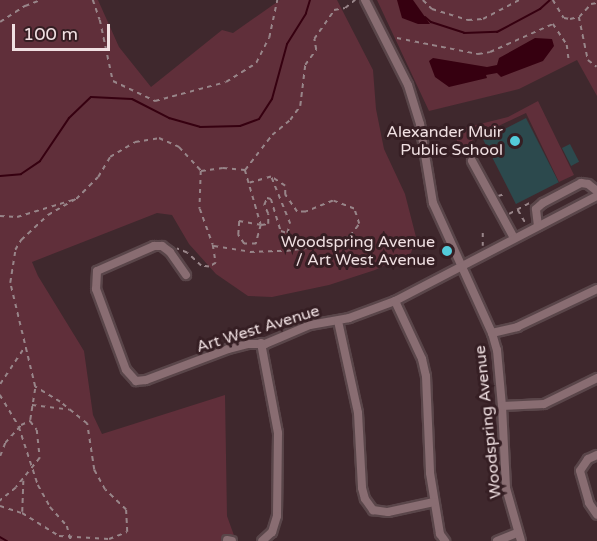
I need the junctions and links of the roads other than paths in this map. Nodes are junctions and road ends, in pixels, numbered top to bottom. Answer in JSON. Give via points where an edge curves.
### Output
{"nodes":[{"id":1,"x":365,"y":0,"type":"edge"},
{"id":2,"x":472,"y":162,"type":"dead end"},
{"id":3,"x":597,"y":194,"type":"edge"},
{"id":4,"x":538,"y":226,"type":"junction"},
{"id":5,"x":514,"y":238,"type":"junction"},
{"id":6,"x":461,"y":265,"type":"junction"},
{"id":7,"x":186,"y":275,"type":"dead end"},
{"id":8,"x":597,"y":289,"type":"edge"},
{"id":9,"x":395,"y":301,"type":"junction"},
{"id":10,"x":338,"y":321,"type":"junction"},
{"id":11,"x":492,"y":333,"type":"junction"},
{"id":12,"x":261,"y":343,"type":"junction"},
{"id":13,"x":597,"y":378,"type":"edge"},
{"id":14,"x":502,"y":406,"type":"junction"},
{"id":15,"x":597,"y":455,"type":"edge"},
{"id":16,"x":434,"y":502,"type":"junction"},
{"id":17,"x":597,"y":515,"type":"edge"},
{"id":18,"x":519,"y":537,"type":"edge"},
{"id":19,"x":262,"y":541,"type":"edge"},
{"id":20,"x":445,"y":541,"type":"edge"},
{"id":21,"x":497,"y":541,"type":"edge"}],
"edges":[{"from":1,"to":6,"type":"street","name":"Woodspring Avenue","via":[[408,85],[420,124],[433,203]]},
{"from":2,"to":5,"type":"street"},
{"from":3,"to":4,"type":"street","name":"Art West Avenue"},
{"from":3,"to":4,"type":"street","via":[[588,184],[581,183],[543,203],[536,209]]},
{"from":4,"to":5,"type":"street","name":"Art West Avenue"},
{"from":5,"to":6,"type":"street","name":"Art West Avenue"},
{"from":6,"to":9,"type":"street","name":"Art West Avenue"},
{"from":6,"to":11,"type":"street","name":"Woodspring Avenue"},
{"from":7,"to":12,"type":"street","name":"Art West Avenue","via":[[162,246],[97,271],[96,289],[126,370],[136,381],[228,349]]},
{"from":8,"to":11,"type":"street","via":[[518,327]]},
{"from":9,"to":10,"type":"street","name":"Art West Avenue"},
{"from":9,"to":16,"type":"street","via":[[426,375]]},
{"from":10,"to":12,"type":"street","name":"Art West Avenue","via":[[310,325]]},
{"from":10,"to":16,"type":"street","via":[[358,413],[365,499],[373,510],[388,512]]},
{"from":11,"to":14,"type":"street","name":"Woodspring Avenue"},
{"from":12,"to":19,"type":"street","via":[[278,433],[277,516],[272,532]]},
{"from":13,"to":14,"type":"street","via":[[543,404]]},
{"from":14,"to":18,"type":"street","name":"Woodspring Avenue","via":[[506,488]]},
{"from":15,"to":17,"type":"street","via":[[588,459],[580,471],[586,495]]},
{"from":16,"to":20,"type":"street"},
{"from":18,"to":21,"type":"street"}]}
